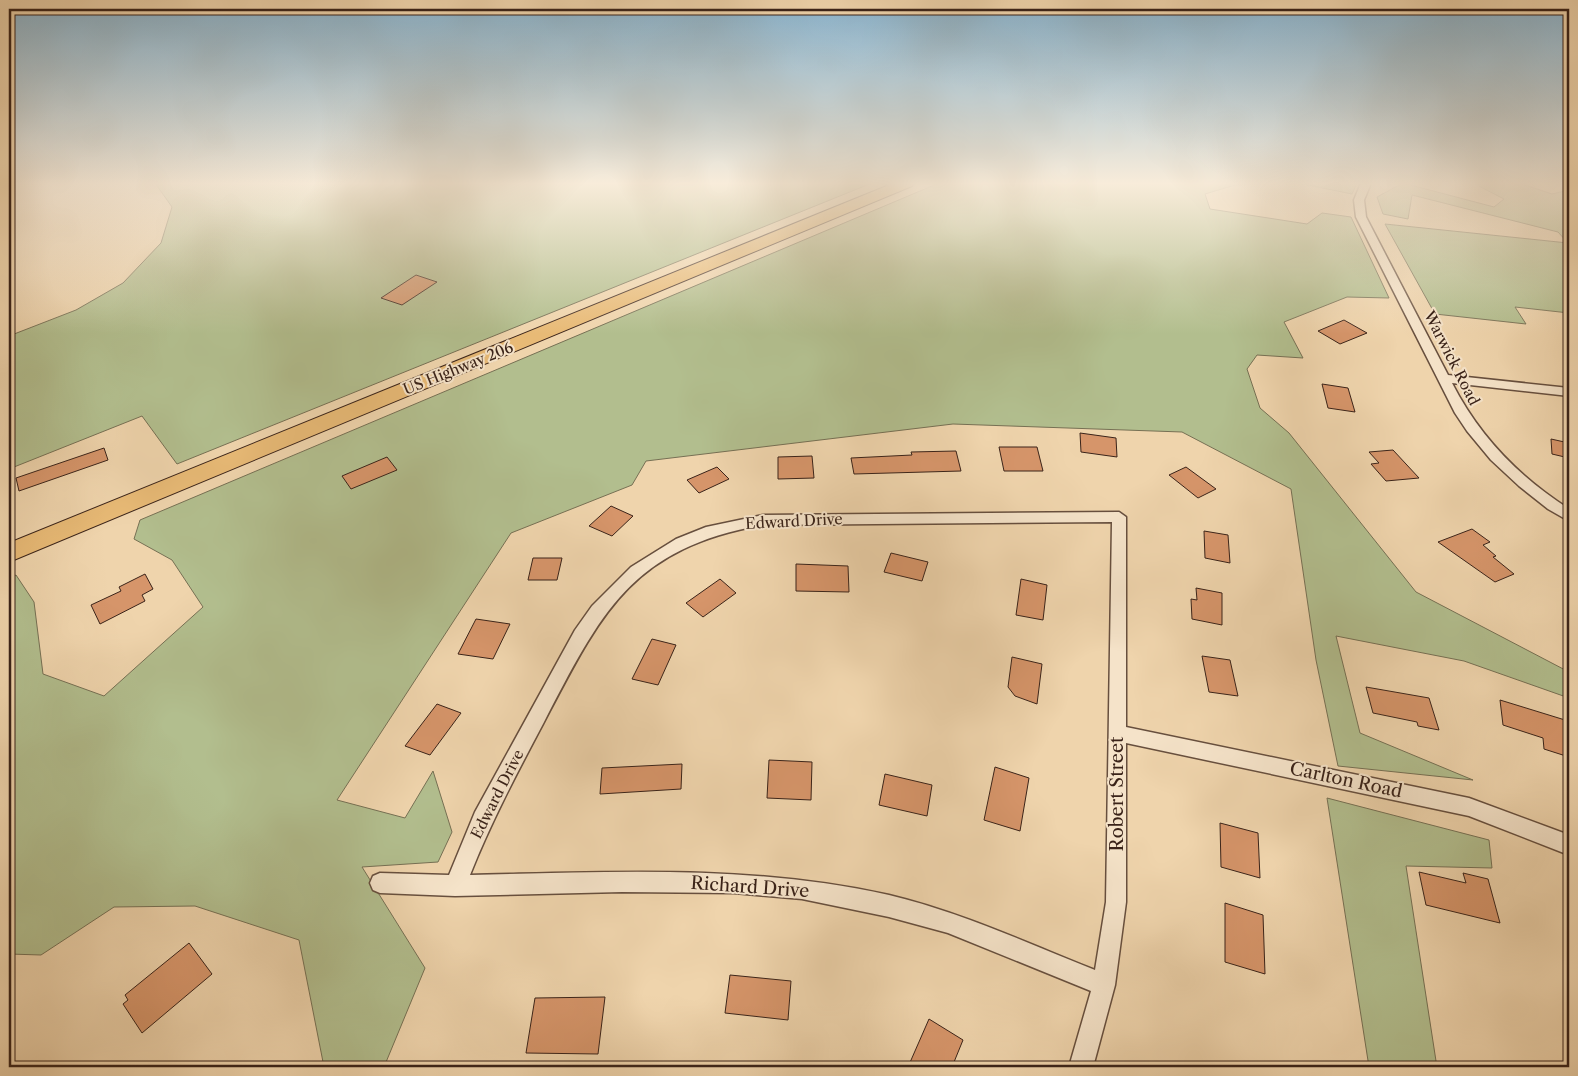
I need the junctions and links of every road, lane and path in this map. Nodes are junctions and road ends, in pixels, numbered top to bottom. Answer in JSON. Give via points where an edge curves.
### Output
{"nodes":[{"id":1,"x":785,"y":233,"type":"edge"},
{"id":2,"x":1369,"y":233,"type":"edge"},
{"id":3,"x":1444,"y":378,"type":"junction"},
{"id":4,"x":1569,"y":392,"type":"edge"},
{"id":5,"x":1569,"y":516,"type":"edge"},
{"id":6,"x":1119,"y":517,"type":"joint"},
{"id":7,"x":9,"y":553,"type":"edge"},
{"id":8,"x":1117,"y":732,"type":"junction"},
{"id":9,"x":1569,"y":846,"type":"edge"},
{"id":10,"x":380,"y":883,"type":"dead end"},
{"id":11,"x":455,"y":886,"type":"junction"},
{"id":12,"x":1104,"y":985,"type":"junction"},
{"id":13,"x":1081,"y":1067,"type":"edge"}],
"edges":[{"from":1,"to":7,"type":"highway","name":"US Highway 206"},
{"from":2,"to":3,"type":"street","name":"Warwick Road"},
{"from":3,"to":4,"type":"street"},
{"from":3,"to":5,"type":"street","name":"Warwick Road","via":[[1461,413],[1480,439],[1509,470]]},
{"from":6,"to":8,"type":"street","name":"Robert Street"},
{"from":6,"to":11,"type":"street","name":"Edward Drive","via":[[763,520],[717,528],[654,556],[622,581],[581,635],[482,819]]},
{"from":8,"to":9,"type":"street","name":"Carlton Road","via":[[1470,807]]},
{"from":8,"to":12,"type":"street","name":"Robert Street","via":[[1116,902]]},
{"from":10,"to":11,"type":"street","name":"Richard Drive"},
{"from":11,"to":12,"type":"street","name":"Richard Drive","via":[[734,882],[802,889],[890,906],[948,922]]},
{"from":12,"to":13,"type":"street","name":"Robert Street"}]}
